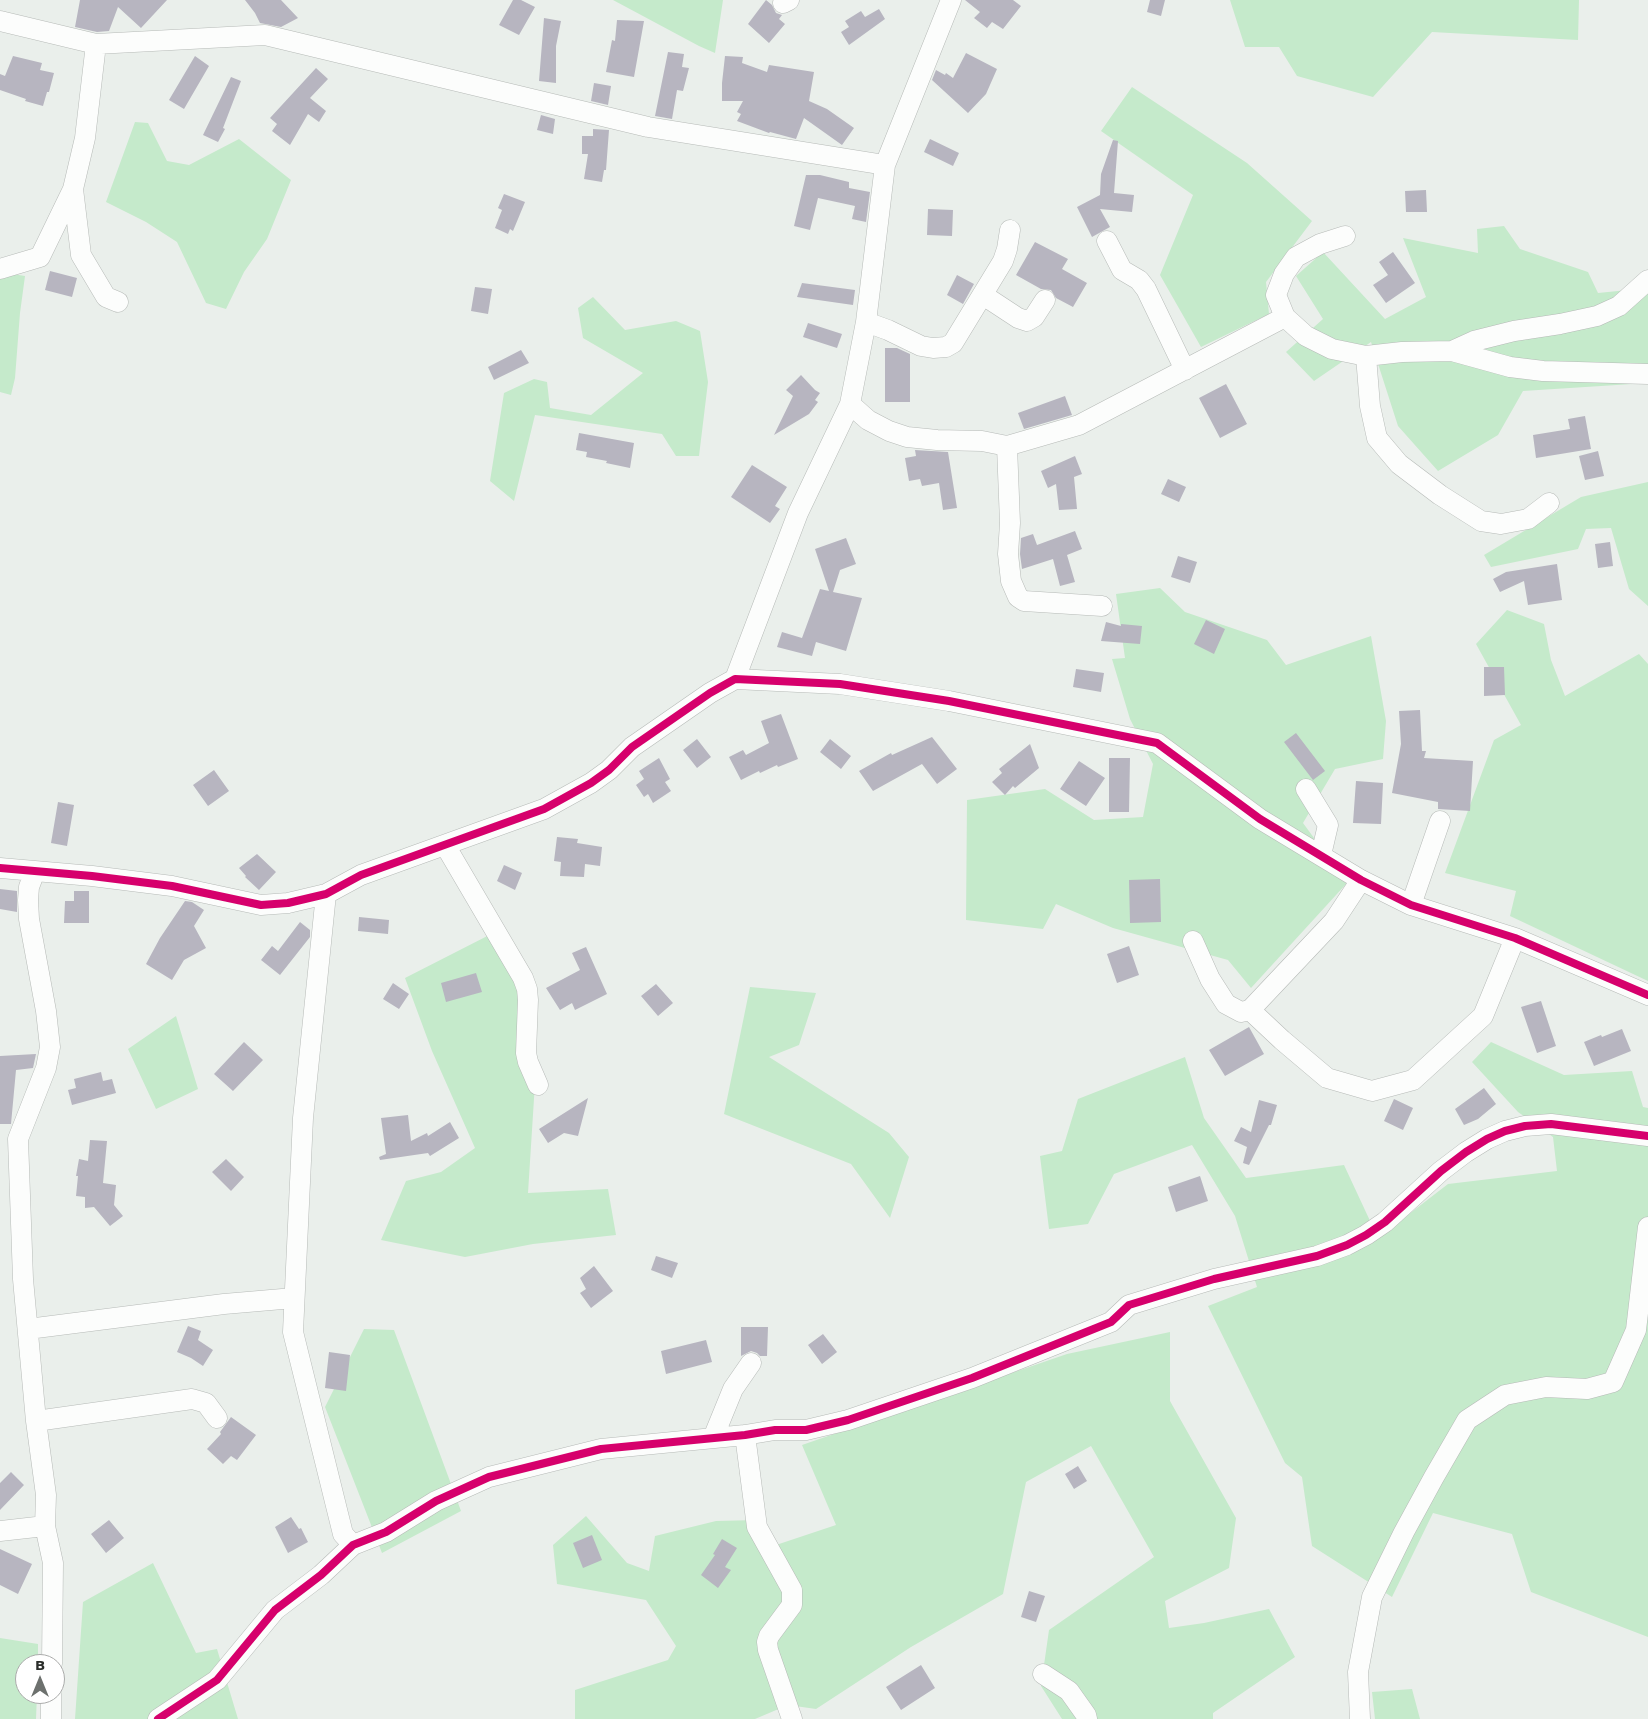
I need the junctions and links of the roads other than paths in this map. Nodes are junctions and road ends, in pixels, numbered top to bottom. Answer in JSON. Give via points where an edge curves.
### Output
{"nodes":[{"id":1,"x":951,"y":0,"type":"edge"},
{"id":2,"x":0,"y":21,"type":"edge"},
{"id":3,"x":96,"y":44,"type":"junction"},
{"id":4,"x":885,"y":164,"type":"junction"},
{"id":5,"x":73,"y":189,"type":"junction"},
{"id":6,"x":1010,"y":230,"type":"dead end"},
{"id":7,"x":1346,"y":236,"type":"dead end"},
{"id":8,"x":1107,"y":241,"type":"dead end"},
{"id":9,"x":0,"y":269,"type":"edge"},
{"id":10,"x":1648,"y":280,"type":"edge"},
{"id":11,"x":982,"y":295,"type":"junction"},
{"id":12,"x":1045,"y":300,"type":"dead end"},
{"id":13,"x":118,"y":302,"type":"dead end"},
{"id":14,"x":1285,"y":317,"type":"junction"},
{"id":15,"x":866,"y":322,"type":"junction"},
{"id":16,"x":1452,"y":351,"type":"junction"},
{"id":17,"x":1366,"y":356,"type":"junction"},
{"id":18,"x":1185,"y":370,"type":"junction"},
{"id":19,"x":1648,"y":374,"type":"edge"},
{"id":20,"x":850,"y":404,"type":"junction"},
{"id":21,"x":1007,"y":446,"type":"junction"},
{"id":22,"x":1549,"y":504,"type":"dead end"},
{"id":23,"x":1102,"y":606,"type":"dead end"},
{"id":24,"x":735,"y":679,"type":"junction"},
{"id":25,"x":1306,"y":789,"type":"dead end"},
{"id":26,"x":1440,"y":821,"type":"dead end"},
{"id":27,"x":445,"y":845,"type":"junction"},
{"id":28,"x":1321,"y":855,"type":"junction"},
{"id":29,"x":0,"y":868,"type":"edge"},
{"id":30,"x":35,"y":871,"type":"junction"},
{"id":31,"x":1361,"y":880,"type":"junction"},
{"id":32,"x":326,"y":894,"type":"junction"},
{"id":33,"x":1411,"y":905,"type":"junction"},
{"id":34,"x":1515,"y":938,"type":"junction"},
{"id":35,"x":1193,"y":941,"type":"dead end"},
{"id":36,"x":1648,"y":995,"type":"edge"},
{"id":37,"x":1250,"y":1010,"type":"junction"},
{"id":38,"x":538,"y":1085,"type":"dead end"},
{"id":39,"x":1648,"y":1136,"type":"edge"},
{"id":40,"x":1648,"y":1227,"type":"edge"},
{"id":41,"x":294,"y":1298,"type":"junction"},
{"id":42,"x":28,"y":1329,"type":"junction"},
{"id":43,"x":752,"y":1363,"type":"dead end"},
{"id":44,"x":217,"y":1418,"type":"dead end"},
{"id":45,"x":36,"y":1421,"type":"junction"},
{"id":46,"x":745,"y":1435,"type":"junction"},
{"id":47,"x":713,"y":1438,"type":"junction"},
{"id":48,"x":45,"y":1526,"type":"junction"},
{"id":49,"x":0,"y":1531,"type":"edge"},
{"id":50,"x":353,"y":1545,"type":"junction"},
{"id":51,"x":52,"y":1654,"type":"edge"},
{"id":52,"x":1043,"y":1674,"type":"dead end"},
{"id":53,"x":51,"y":1704,"type":"edge"},
{"id":54,"x":51,"y":1719,"type":"edge"},
{"id":55,"x":158,"y":1719,"type":"edge"},
{"id":56,"x":792,"y":1719,"type":"edge"},
{"id":57,"x":1087,"y":1719,"type":"edge"},
{"id":58,"x":1360,"y":1719,"type":"edge"}],
"edges":[{"from":1,"to":4,"type":"street"},
{"from":2,"to":3,"type":"street"},
{"from":3,"to":4,"type":"street","via":[[264,35],[648,127]]},
{"from":3,"to":5,"type":"street","via":[[85,138]]},
{"from":4,"to":15,"type":"street"},
{"from":5,"to":9,"type":"street","via":[[40,257]]},
{"from":5,"to":13,"type":"street","via":[[81,254],[106,297]]},
{"from":6,"to":11,"type":"street","via":[[1003,261]]},
{"from":7,"to":14,"type":"street","via":[[1320,244],[1296,257],[1284,274],[1276,295]]},
{"from":8,"to":18,"type":"street","via":[[1122,270],[1139,280],[1146,289]]},
{"from":10,"to":16,"type":"street","via":[[1619,306],[1597,316],[1514,331]]},
{"from":11,"to":12,"type":"street","via":[[1027,321],[1034,317]]},
{"from":11,"to":15,"type":"street","via":[[953,343],[946,347],[921,346]]},
{"from":14,"to":17,"type":"street","via":[[1306,336],[1332,349]]},
{"from":14,"to":18,"type":"street"},
{"from":15,"to":20,"type":"street"},
{"from":16,"to":17,"type":"street"},
{"from":16,"to":19,"type":"street","via":[[1543,371]]},
{"from":17,"to":22,"type":"street","via":[[1370,406],[1377,438],[1399,464],[1481,521],[1501,524],[1528,519]]},
{"from":18,"to":21,"type":"street","via":[[1079,425]]},
{"from":20,"to":21,"type":"street","via":[[868,420],[907,437],[982,441]]},
{"from":20,"to":24,"type":"street","via":[[798,513]]},
{"from":21,"to":23,"type":"street","via":[[1010,581],[1018,597],[1024,601]]},
{"from":24,"to":27,"type":"street","via":[[632,747],[592,783],[544,810]]},
{"from":24,"to":28,"type":"street","via":[[840,684],[958,703],[1157,743],[1260,819]]},
{"from":25,"to":28,"type":"street","via":[[1328,825]]},
{"from":26,"to":33,"type":"street"},
{"from":27,"to":32,"type":"street","via":[[361,875]]},
{"from":27,"to":38,"type":"street","via":[[523,978],[528,1000],[526,1054]]},
{"from":28,"to":31,"type":"street"},
{"from":29,"to":30,"type":"street"},
{"from":30,"to":32,"type":"street","via":[[172,886],[261,905],[288,903]]},
{"from":30,"to":42,"type":"street","via":[[29,887],[29,919],[50,1047],[46,1068],[18,1139]]},
{"from":31,"to":33,"type":"street"},
{"from":31,"to":37,"type":"street","via":[[1334,921]]},
{"from":32,"to":41,"type":"street","via":[[303,1118]]},
{"from":33,"to":34,"type":"street"},
{"from":34,"to":36,"type":"street"},
{"from":34,"to":37,"type":"street","via":[[1483,1016],[1413,1080],[1372,1091],[1327,1078]]},
{"from":35,"to":37,"type":"street","via":[[1210,979],[1226,1004],[1241,1012]]},
{"from":39,"to":46,"type":"street","via":[[1552,1124],[1505,1131],[1466,1152],[1385,1222],[1347,1245],[1317,1256],[1214,1279],[1129,1305],[1111,1322],[972,1378],[848,1420],[806,1430],[775,1430]]},
{"from":40,"to":58,"type":"street","via":[[1636,1330],[1613,1382],[1587,1389],[1546,1387],[1504,1395],[1467,1420],[1404,1532],[1372,1597],[1358,1672]]},
{"from":41,"to":42,"type":"street"},
{"from":41,"to":50,"type":"street","via":[[293,1332],[343,1534]]},
{"from":42,"to":45,"type":"street"},
{"from":43,"to":47,"type":"street","via":[[733,1389]]},
{"from":44,"to":45,"type":"street","via":[[206,1403],[192,1399]]},
{"from":45,"to":48,"type":"street","via":[[46,1495]]},
{"from":46,"to":47,"type":"street"},
{"from":46,"to":56,"type":"street","via":[[757,1527],[792,1590],[792,1605],[767,1642]]},
{"from":47,"to":50,"type":"street","via":[[601,1450],[489,1477],[436,1501],[386,1532]]},
{"from":48,"to":49,"type":"street"},
{"from":48,"to":51,"type":"street","via":[[53,1563]]},
{"from":50,"to":55,"type":"street","via":[[321,1575],[274,1610],[217,1680]]},
{"from":52,"to":57,"type":"street","via":[[1069,1691]]},
{"from":53,"to":54,"type":"street"}]}
